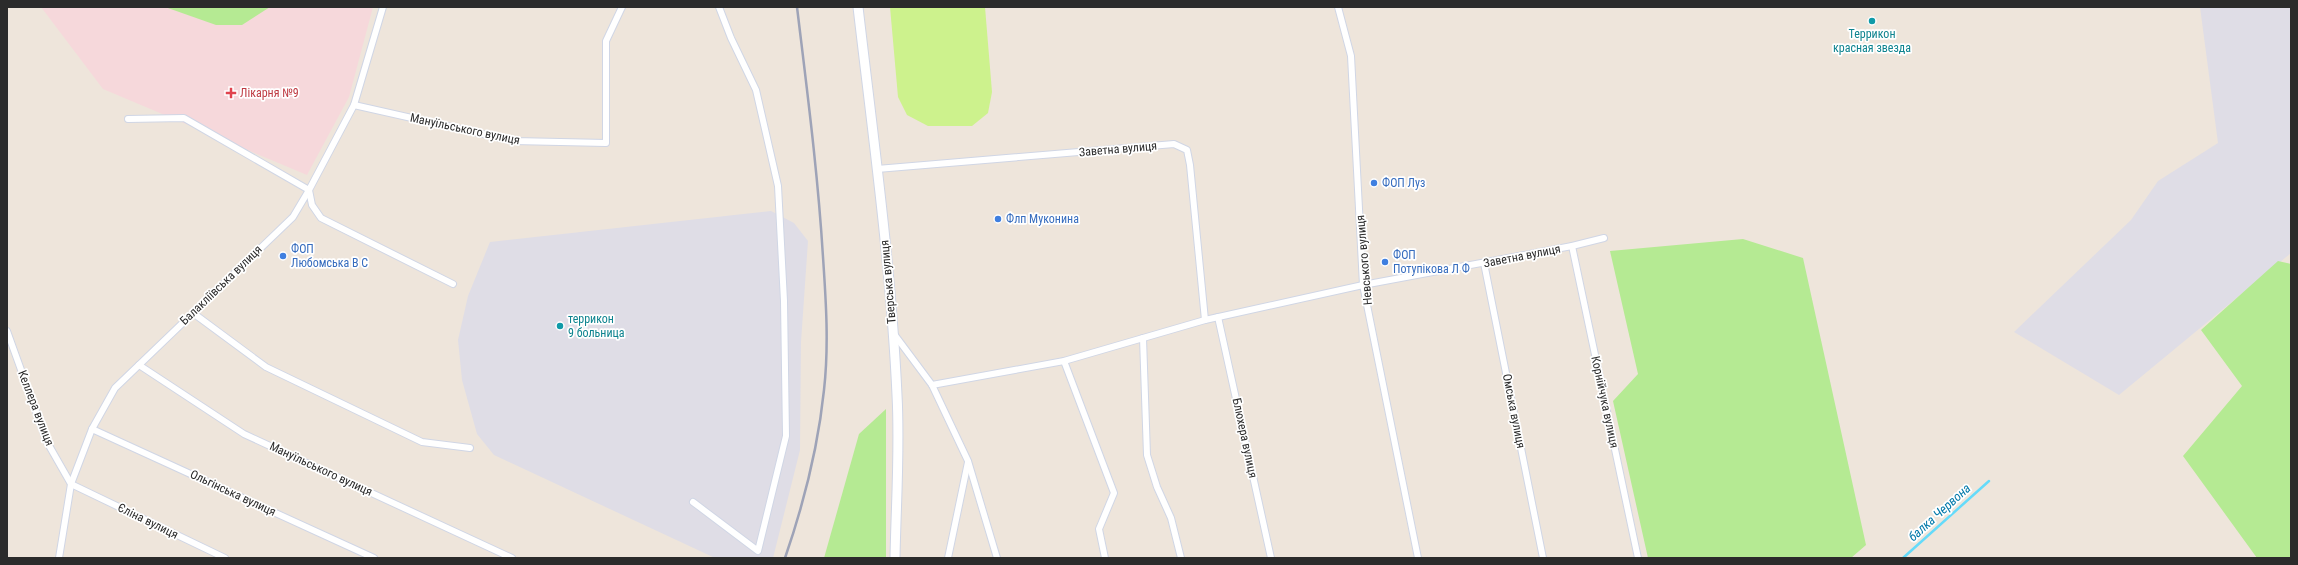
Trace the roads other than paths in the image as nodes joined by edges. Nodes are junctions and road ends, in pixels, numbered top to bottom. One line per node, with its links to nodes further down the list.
1 (382, 7): 6 (street, Балакліївська вулиця)
2 (622, 7): 6 (street, Мануїльського вулиця)
3 (719, 7): 28 (street)
4 (858, 7): 8 (main road, Тверська вулиця)
5 (1338, 7): 14 (street, Невського вулиця)
6 (354, 105): 9 (street, Балакліївська вулиця)
7 (128, 119): 9 (street)
8 (877, 168): 17 (street, Заветна вулиця); 19 (main road, Тверська вулиця)
9 (309, 190): 13 (street); 15 (street, Балакліївська вулиця)
10 (1604, 238): 11 (street, Заветна вулиця)
11 (1572, 246): 12 (street, Заветна вулиця); 41 (street, Корнійчука вулиця)
12 (1484, 263): 14 (street, Заветна вулиця); 40 (street, Омська вулиця)
13 (453, 284)
14 (1363, 285): 16 (street, Заветна вулиця); 39 (street, Невського вулиця)
15 (193, 313): 22 (street, Балакліївська вулиця); 25 (street)
16 (1218, 317): 17 (street, Заветна вулиця); 38 (street, Блюхера вулиця)
17 (1205, 320): 20 (street, Заветна вулиця)
18 (7, 330): 27 (street, Келлера вулиця)
19 (893, 333): 23 (street); 33 (main road, Тверська вулиця)
20 (1143, 338): 21 (street, Заветна вулиця); 37 (street)
21 (1064, 361): 23 (street, Заветна вулиця); 36 (street)
22 (139, 364): 24 (street, Балакліївська вулиця); 32 (street, Мануїльського вулиця)
23 (932, 385): 26 (street)
24 (92, 429): 27 (street, Балакліївська вулиця); 31 (street, Ольгінська вулиця)
25 (470, 448)
26 (968, 461): 34 (street); 35 (street)
27 (71, 484): 29 (street, Балакліївська вулиця); 30 (street, Єліна вулиця)
28 (693, 502)
29 (59, 558)
30 (225, 558)
31 (374, 558)
32 (512, 558)
33 (895, 558)
34 (948, 558)
35 (997, 558)
36 (1105, 558)
37 (1181, 558)
38 (1271, 558)
39 (1418, 558)
40 (1543, 558)
41 (1638, 558)

